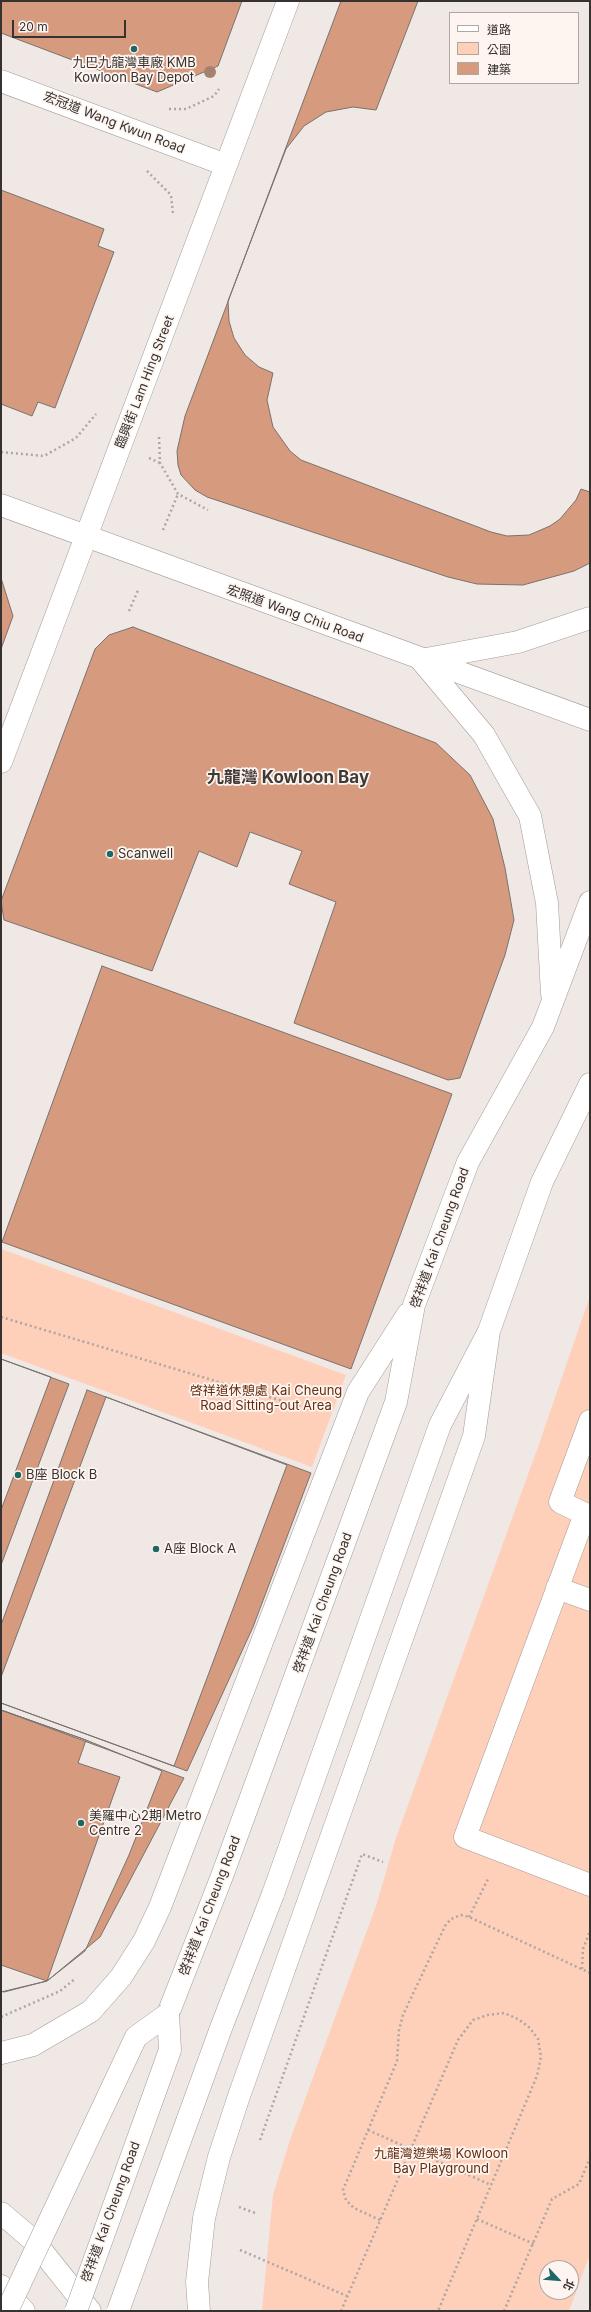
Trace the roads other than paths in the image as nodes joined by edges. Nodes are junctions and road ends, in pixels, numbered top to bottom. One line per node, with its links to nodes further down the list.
1 (288, 1): 3 (main road, 臨興街 Lam Hing Street)
2 (1, 80): 3 (main road, 宏冠道 Wang Kwun Road)
3 (226, 166): 5 (main road, 臨興街 Lam Hing Street)
4 (1, 505): 5 (main road, 宏照道 Wang Chiu Road)
5 (86, 537): 7 (main road, 宏照道 Wang Chiu Road); 9 (main road, 臨興街 Lam Hing Street)
6 (590, 618): 7 (main road)
7 (421, 660): 8 (main road, 宏照道 Wang Chiu Road); 11 (main road)
8 (590, 720)
9 (1, 762)
10 (590, 902): 11 (main road, 啓祥道 Kai Cheung Road)
11 (552, 1003): 13 (main road, 啓祥道 Kai Cheung Road)
12 (590, 1084): 14 (main road)
13 (414, 1305): 19 (main road, 啓祥道 Kai Cheung Road); 20 (main road)
14 (489, 1331): 27 (main road, bridge); 28 (main road)
15 (590, 1421): 16 (main road)
16 (557, 1588): 17 (main road); 18 (main road)
17 (590, 1600)
18 (590, 1885)
19 (168, 2014): 23 (main road, bridge); 25 (main road, 啓祥道 Kai Cheung Road, bridge)
20 (1, 2053)
21 (1, 2213): 26 (main road)
22 (1, 2286): 24 (main road)
23 (7, 2311)
24 (24, 2311)
25 (76, 2311)
26 (90, 2311)
27 (118, 2311)
28 (199, 2311)

